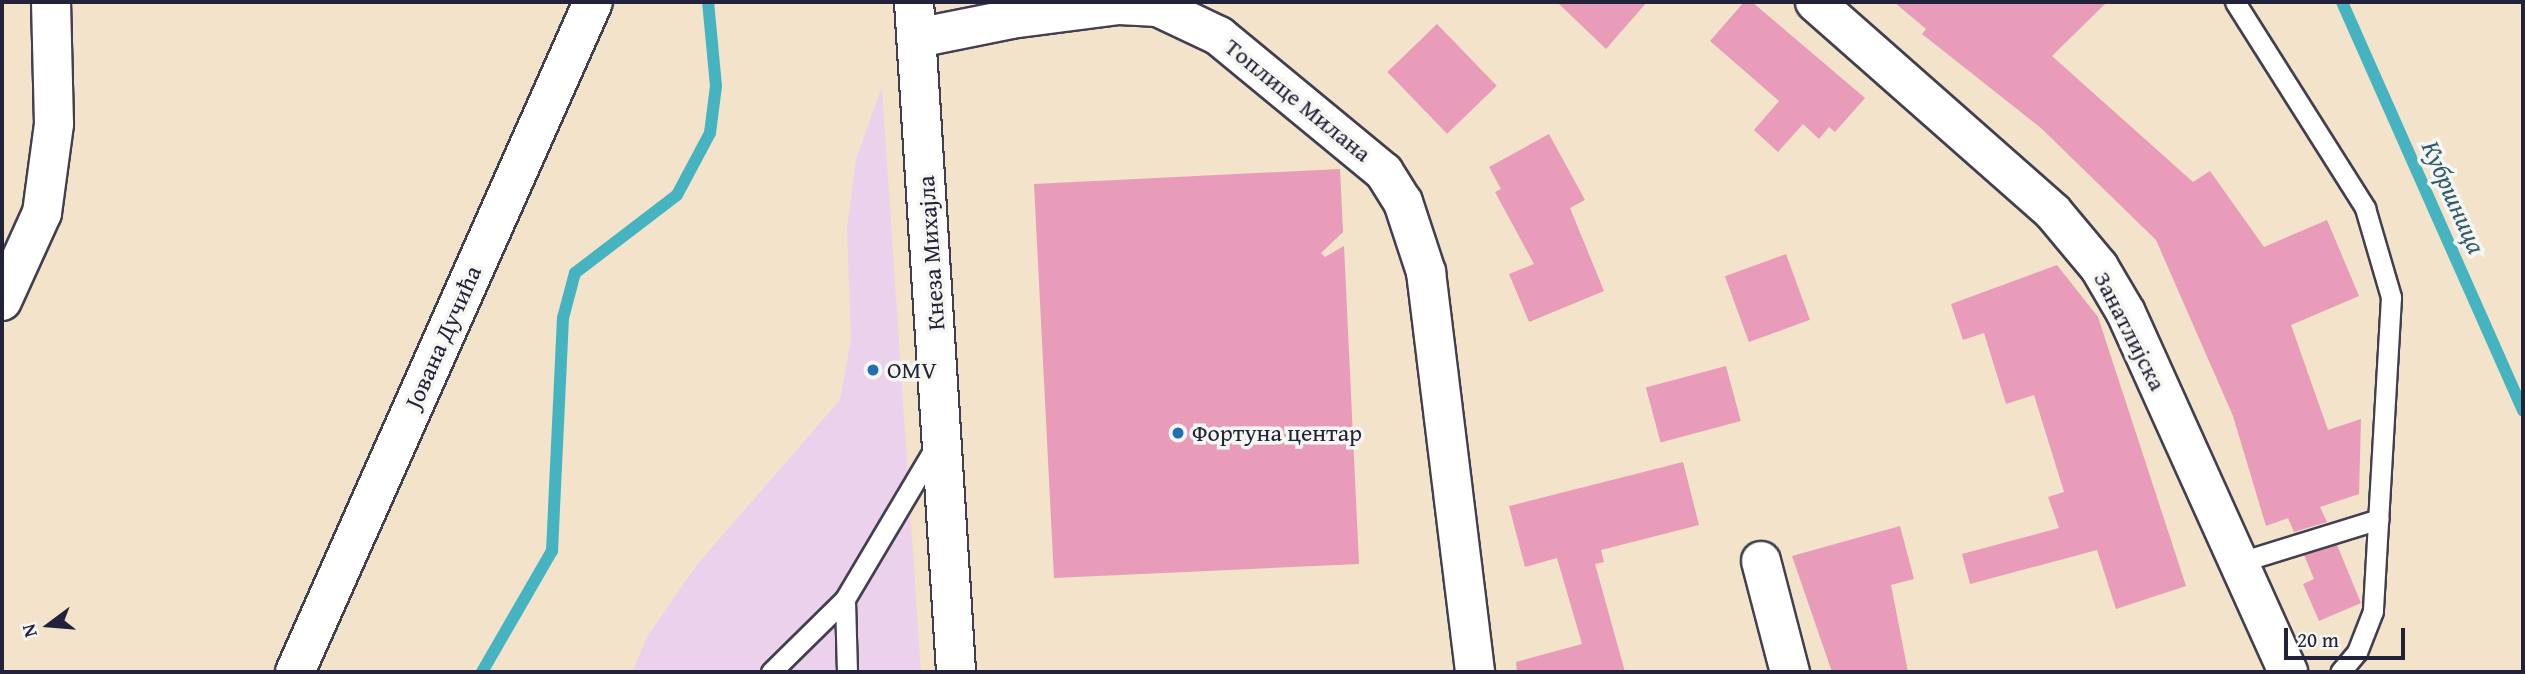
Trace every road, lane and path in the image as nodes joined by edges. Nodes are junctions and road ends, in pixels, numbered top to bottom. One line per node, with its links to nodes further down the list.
1 (51, 2): 6 (street)
2 (593, 2): 12 (street, Јована Дучића)
3 (1815, 2): 10 (street, Занатлијска)
4 (2235, 2): 8 (lane)
5 (915, 20): 7 (street, Кнеза Михајла); 16 (street, Топлице Милана)
6 (2, 301)
7 (942, 436): 11 (lane); 15 (street, Кнеза Михајла)
8 (2379, 519): 10 (lane); 19 (lane)
9 (1761, 561): 17 (street)
10 (2240, 562): 18 (street, Занатлијска)
11 (845, 599): 13 (lane); 14 (lane)
12 (295, 672)
13 (771, 672)
14 (847, 672)
15 (956, 672)
16 (1475, 672)
17 (1790, 672)
18 (2288, 672)
19 (2340, 672)

